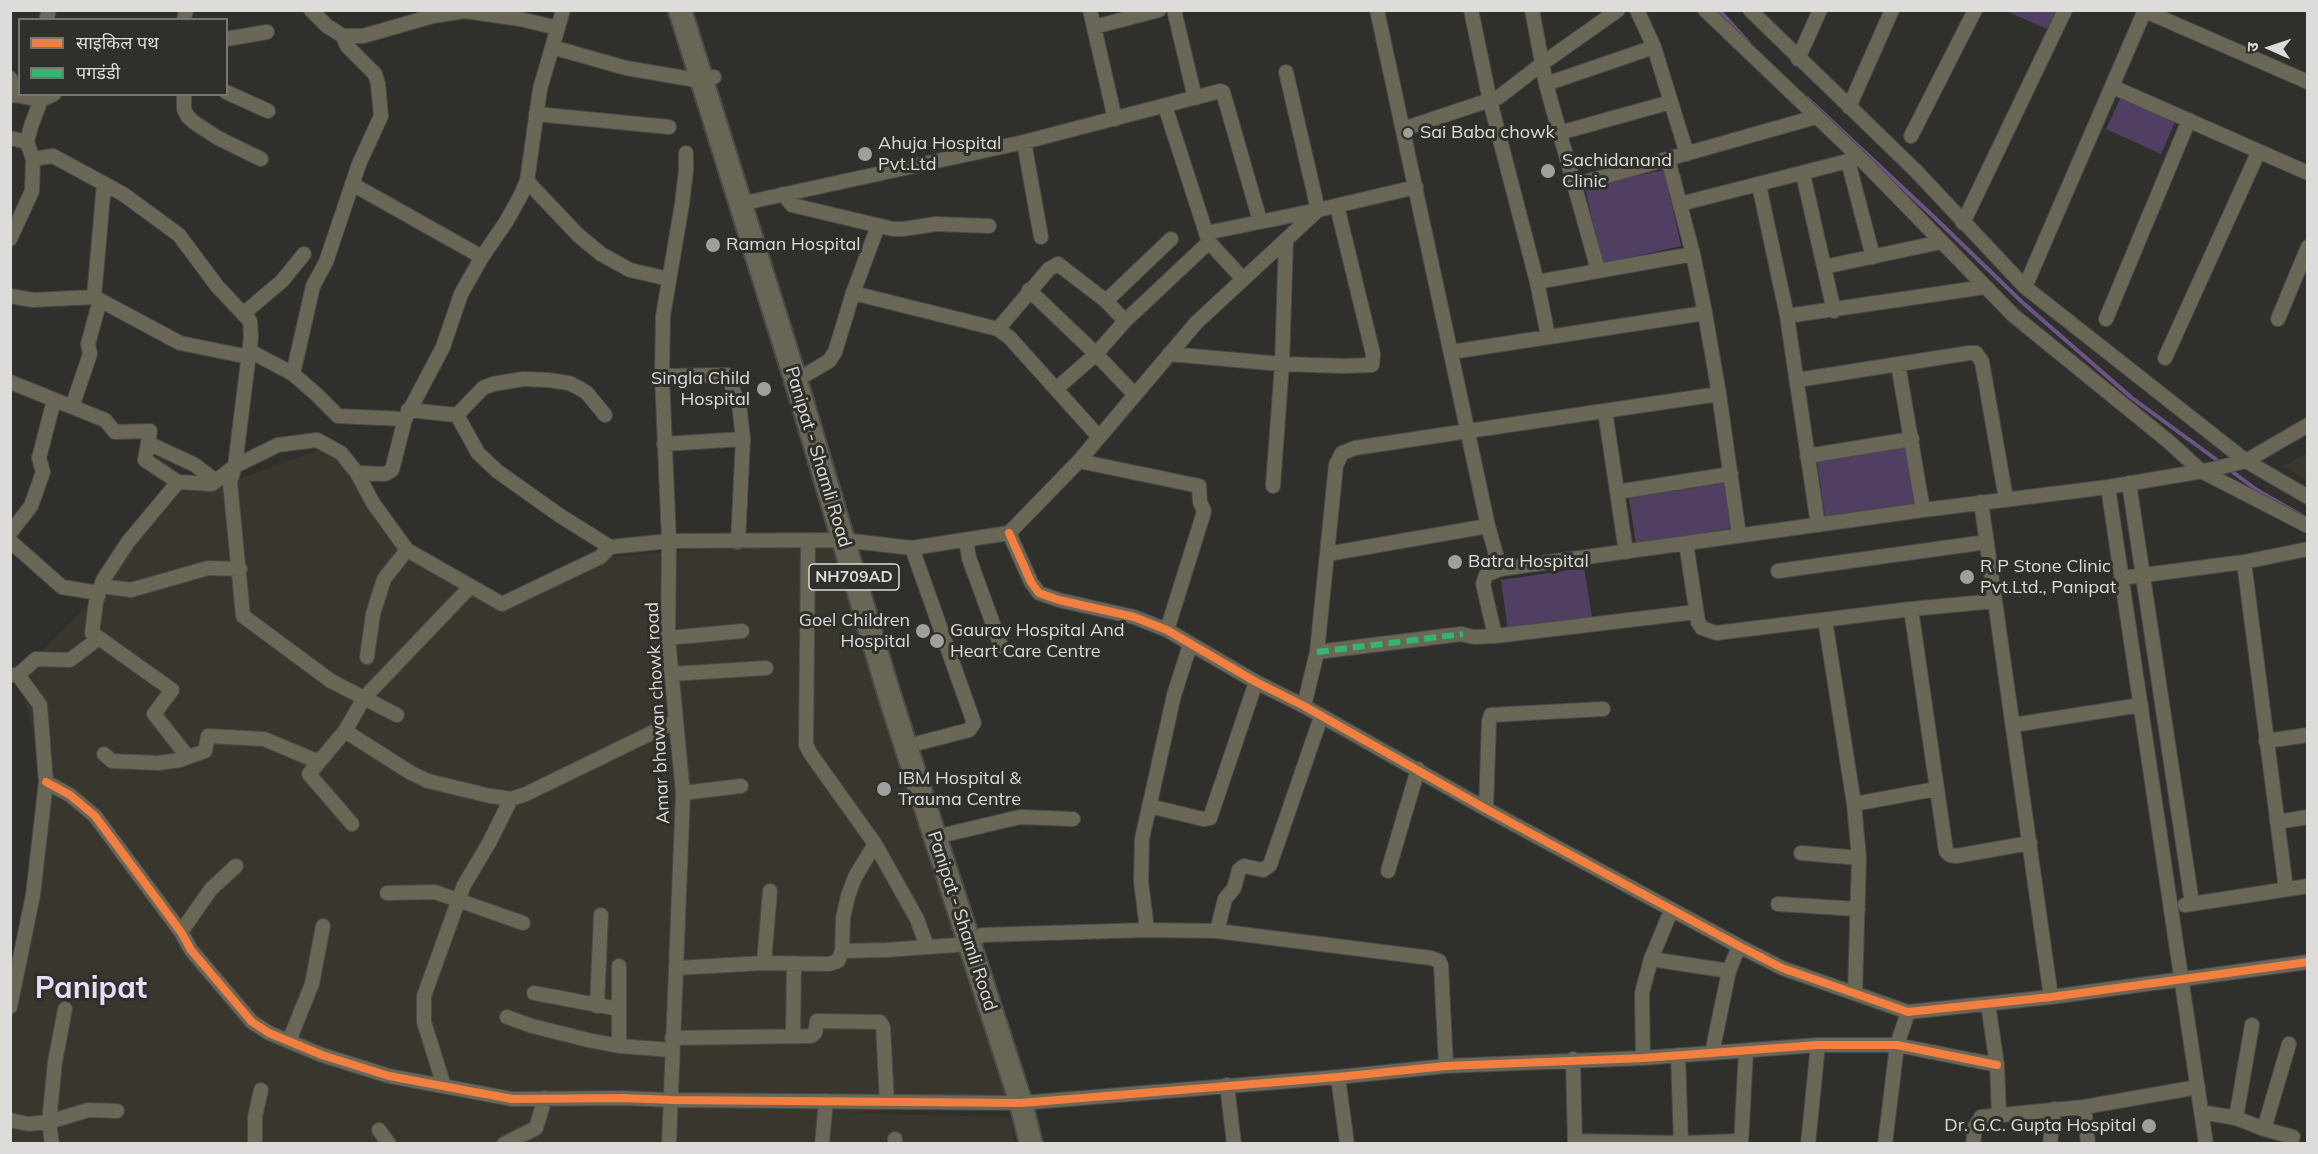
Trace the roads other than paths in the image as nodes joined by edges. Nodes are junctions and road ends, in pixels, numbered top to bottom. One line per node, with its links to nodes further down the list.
1 (311, 10): 24 (street)
2 (563, 10): 22 (street)
3 (680, 10): 31 (highway, Panipat - Shamli Road / NH709AD)
4 (694, 10): 31 (highway, Panipat - Shamli Road / NH709AD)
5 (1090, 10): 21 (street)
6 (1159, 10): 21 (street)
7 (1174, 10): 38 (street)
8 (1377, 10): 49 (street)
9 (1471, 10): 39 (street)
10 (1532, 10): 29 (street)
11 (1618, 10): 29 (street)
12 (1637, 10): 27 (street)
13 (1705, 10): 45 (street)
14 (1750, 10): 28 (street)
15 (1820, 10): 28 (street)
16 (1892, 10): 42 (street)
17 (1975, 10): 51 (street)
18 (2065, 10): 76 (street)
19 (465, 11): 22 (street); 24 (street)
20 (2145, 11): 32 (street); 34 (street)
21 (1094, 27): 46 (street)
22 (558, 28): 26 (street)
23 (267, 32): 25 (street)
24 (343, 36): 66 (street)
25 (228, 39)
26 (552, 47): 31 (street); 44 (street)
27 (1654, 47): 33 (street); 40 (street)
28 (1798, 58): 42 (street)
29 (1543, 63): 33 (street); 39 (street)
30 (1286, 72): 74 (street)
31 (708, 79): 71 (highway, Panipat - Shamli Road / NH709AD)
32 (2307, 82)
33 (1546, 84): 50 (street)
34 (2113, 87): 47 (street); 96 (street)
35 (228, 93): 43 (street)
36 (184, 96): 59 (street)
37 (48, 97): 53 (street)
38 (1195, 98): 41 (street); 75 (street)
39 (1490, 101): 49 (street); 94 (street)
40 (1671, 102): 50 (street); 57 (street)
41 (1165, 106): 46 (street); 81 (street)
42 (1849, 107): 76 (street)
43 (268, 111)
44 (536, 114): 48 (street); 64 (street)
45 (1815, 117): 57 (street); 61 (street)
46 (1115, 118): 54 (street)
47 (2189, 120): 56 (street); 106 (street)
48 (669, 128)
49 (1403, 129): 69 (street)
50 (1559, 132): 68 (street)
51 (1911, 136)
52 (10, 138): 53 (street)
53 (27, 142): 58 (street)
54 (1024, 142): 70 (street); 80 (street)
55 (686, 153): 92 (street, Amar bhawan chowk road)
56 (2258, 153): 62 (street); 115 (street)
57 (1687, 154): 60 (street)
58 (33, 159): 65 (street); 79 (street)
59 (261, 159)
60 (1668, 159): 68 (street); 72 (street)
61 (1854, 159): 63 (street); 84 (street); 89 (street)
62 (2307, 173)
63 (1803, 174): 67 (street); 90 (street)
64 (527, 181): 88 (street); 92 (street)
65 (104, 184): 100 (street); 104 (street)
66 (352, 184): 88 (street); 118 (street)
67 (1759, 184): 72 (street); 105 (street)
68 (1575, 185): 91 (street)
69 (1416, 187): 73 (street); 111 (street)
70 (783, 194): 71 (street); 77 (street)
71 (747, 202): 119 (highway, Panipat - Shamli Road / NH709AD); 166 (highway, Panipat - Shamli Road / NH709AD)
72 (1680, 204): 87 (street)
73 (1337, 206): 74 (street); 116 (street)
74 (1317, 210): 75 (street); 83 (street)
75 (1260, 221): 81 (street)
76 (1963, 223): 96 (street)
77 (878, 226): 78 (street); 98 (street)
78 (990, 226)
79 (12, 232)
80 (1041, 237)
81 (1208, 237): 93 (street); 108 (street)
82 (1171, 239): 101 (street)
83 (1286, 240): 93 (street); 116 (street)
84 (1941, 242): 89 (street); 95 (street)
85 (2307, 247): 107 (street)
86 (304, 254): 104 (street)
87 (1693, 254): 91 (street); 103 (street)
88 (482, 256): 129 (street)
89 (1873, 257): 90 (street)
90 (1824, 267): 102 (street)
91 (1598, 270): 94 (street)
92 (669, 279): 120 (street, Amar bhawan chowk road)
93 (1243, 279): 114 (street)
94 (1537, 282): 110 (street)
95 (1985, 287): 102 (street); 143 (street)
96 (2025, 287): 141 (street)
97 (1029, 290): 101 (street); 109 (street); 113 (street)
98 (853, 293): 109 (street); 119 (street)
99 (10, 296): 100 (street)
100 (97, 298): 112 (street); 127 (street)
101 (1106, 301): 108 (street)
102 (1834, 311): 105 (street)
103 (1705, 313): 110 (street); 124 (street)
104 (243, 314): 112 (street)
105 (1787, 316): 121 (street)
106 (2106, 319)
107 (2278, 319)
108 (1125, 321): 113 (street)
109 (998, 329): 123 (street)
110 (1548, 336): 111 (street)
111 (1451, 352): 133 (street)
112 (249, 354): 118 (street); 142 (street)
113 (1096, 354): 123 (street); 125 (street)
114 (1169, 354): 116 (street); 125 (street)
115 (2165, 358)
116 (1282, 364): 149 (street)
117 (1898, 364): 121 (street); 136 (street); 153 (street)
118 (293, 374): 129 (street)
119 (807, 374): 166 (highway, Panipat - Shamli Road / NH709AD)
120 (662, 376): 135 (street); 138 (street, Amar bhawan chowk road)
121 (1797, 380): 139 (street)
122 (10, 382): 126 (street)
123 (1056, 388): 134 (street)
124 (1719, 394): 128 (street); 145 (street)
125 (1135, 395): 134 (street)
126 (54, 400): 127 (street); 159 (street)
127 (72, 407): 137 (street)
128 (1605, 411): 133 (street); 151 (street)
129 (406, 414): 130 (street); 144 (street)
130 (457, 415): 131 (street); 170 (street)
131 (604, 415)
132 (2307, 425): 141 (street)
133 (1468, 431): 157 (street); 175 (street)
134 (1099, 437): 140 (street)
135 (743, 439): 138 (street); 167 (street)
136 (1912, 439): 139 (street); 155 (street)
137 (148, 443): 146 (street); 147 (street)
138 (664, 444): 164 (street, Amar bhawan chowk road)
139 (1807, 456): 156 (street)
140 (1078, 461): 160 (street); 188 (street)
141 (2240, 463): 143 (street); 152 (street)
142 (235, 466): 144 (street); 146 (street); 177 (street)
143 (2205, 470): 148 (street); 158 (street)
144 (357, 473): 173 (street)
145 (1731, 474): 151 (street); 161 (street)
146 (216, 481): 147 (street)
147 (178, 482): 183 (street)
148 (2129, 483): 150 (street); 180 (street)
149 (1273, 486)
150 (2108, 487): 153 (street); 181 (street)
151 (1617, 492): 174 (street)
152 (2307, 497)
153 (2006, 499): 154 (street)
154 (1981, 502): 155 (street); 168 (street)
155 (1923, 510): 156 (street)
156 (1818, 525): 161 (street)
157 (1488, 526): 175 (street); 178 (street)
158 (2307, 526)
159 (10, 533)
160 (1008, 533): 162 (street); 188 (street)
161 (1739, 536): 169 (street)
162 (966, 540): 171 (street); 194 (street)
163 (10, 541): 183 (street)
164 (669, 541): 167 (street); 170 (street); 192 (street, Amar bhawan chowk road)
165 (808, 541): 166 (street); 167 (street); 231 (street)
166 (850, 541): 171 (street); 212 (highway, Panipat - Shamli Road / NH709AD); 252 (highway, Panipat - Shamli Road / NH709AD)
167 (738, 542)
168 (1987, 542): 179 (street); 184 (street)
169 (1686, 543): 174 (street); 186 (street)
170 (610, 547): 182 (street)
171 (912, 548): 212 (street)
172 (2307, 549): 176 (street)
173 (407, 550): 182 (street); 196 (street)
174 (1626, 552): 178 (street)
175 (1327, 554): 195 (street)
176 (2244, 562): 180 (street); 211 (street)
177 (240, 569): 183 (street); 201 (street)
178 (1500, 569): 190 (street)
179 (1778, 571)
180 (2142, 574): 181 (street); 241 (street)
181 (2121, 578): 202 (street)
182 (471, 586): 201 (street)
183 (100, 589): 191 (street)
184 (1995, 601): 185 (street); 208 (street)
185 (1911, 609): 187 (street); 219 (street)
186 (1696, 612): 187 (street); 190 (street)
187 (1825, 620): 222 (street)
188 (1167, 630): 193 (street)
189 (742, 632): 192 (street)
190 (1495, 636): 195 (street)
191 (99, 638): 199 (street); 214 (street)
192 (668, 638): 198 (street, Amar bhawan chowk road)
193 (1190, 645): 200 (street); 223 (street)
194 (1001, 646)
195 (1317, 652): 203 (street)
196 (367, 657)
197 (766, 668): 198 (street)
198 (671, 674): 207 (street, Amar bhawan chowk road)
199 (14, 675): 217 (street)
200 (1257, 682): 203 (street); 223 (street)
201 (364, 698): 205 (street); 209 (street)
202 (2141, 705): 208 (street); 243 (street)
203 (1304, 706): 206 (street)
204 (1603, 708): 224 (street)
205 (397, 715)
206 (1321, 717): 216 (street); 250 (street)
207 (676, 721): 220 (street, Amar bhawan chowk road); 221 (street)
208 (2013, 725): 230 (street)
209 (345, 731): 215 (street); 221 (street)
210 (2307, 735): 211 (street)
211 (2266, 741): 227 (street)
212 (919, 743): 229 (highway, Panipat - Shamli Road / NH709AD)
213 (104, 754): 214 (street)
214 (188, 757): 215 (street)
215 (319, 762): 228 (street)
216 (1418, 769): 224 (street); 235 (street)
217 (46, 782): 251 (street); 269 (street)
218 (741, 786): 220 (street)
219 (1936, 789): 222 (street); 230 (street)
220 (683, 793): 261 (street, Amar bhawan chowk road)
221 (511, 799): 240 (street)
222 (1854, 804): 233 (street)
223 (1149, 806): 249 (street)
224 (1486, 809): 245 (street)
225 (2307, 817): 227 (street)
226 (1073, 819): 229 (street)
227 (2277, 822): 237 (street)
228 (352, 824)
229 (948, 834): 252 (highway, Panipat - Shamli Road / NH709AD)
230 (2030, 843): 266 (street)
231 (875, 844): 254 (street); 255 (street)
232 (1801, 853): 233 (street)
233 (1859, 858): 244 (street)
234 (236, 867): 251 (street)
235 (1388, 871)
236 (2307, 886): 237 (street)
237 (2286, 889): 241 (street)
238 (770, 891): 258 (street)
239 (387, 893): 240 (street)
240 (458, 901): 247 (street); 291 (street)
241 (2192, 903): 243 (street)
242 (1778, 904): 244 (street)
243 (2171, 907): 263 (street)
244 (1858, 909): 264 (street)
245 (1671, 911): 253 (street); 256 (street)
246 (601, 915): 268 (street)
247 (523, 923)
248 (323, 926): 276 (street)
249 (1147, 930): 250 (street); 252 (street)
250 (1217, 931): 288 (street)
251 (181, 932): 276 (street)
252 (975, 940): 254 (street); 298 (highway, Panipat - Shamli Road / NH709AD)
253 (1739, 946): 262 (street); 264 (street)
254 (927, 947): 255 (street)
255 (842, 951): 259 (street)
256 (1651, 959): 262 (street); 285 (street)
257 (2307, 962): 263 (street)
258 (764, 963): 259 (street); 261 (street)
259 (794, 963): 275 (street)
260 (619, 966): 271 (street)
261 (677, 968): 277 (street, Amar bhawan chowk road)
262 (1729, 971): 283 (street)
263 (2182, 980): 266 (street); 292 (street)
264 (1855, 992): 272 (street)
265 (534, 993): 268 (street)
266 (2051, 997): 267 (street)
267 (1988, 1004): 272 (street); 287 (street)
268 (597, 1006): 271 (street)
269 (10, 1007)
270 (64, 1009): 306 (street)
271 (619, 1009): 281 (street)
272 (1908, 1012): 280 (street)
273 (507, 1017): 281 (street)
274 (2252, 1025): 304 (street)
275 (793, 1036): 277 (street); 297 (street)
276 (289, 1041): 291 (street)
277 (672, 1044): 281 (street); 295 (street, Amar bhawan chowk road)
278 (2289, 1044): 307 (street)
279 (1818, 1045): 280 (street); 282 (street); 323 (street)
280 (1897, 1045): 287 (street); 324 (street)
281 (619, 1046)
282 (1746, 1052): 283 (street); 311 (street)
283 (1712, 1053): 284 (street)
284 (1678, 1055): 285 (street); 322 (street)
285 (1643, 1058): 286 (street)
286 (1573, 1059): 288 (street); 310 (street)
287 (1997, 1065): 303 (street)
288 (1446, 1066): 289 (street)
289 (1338, 1077): 290 (street); 321 (street)
290 (1227, 1085): 298 (street); 320 (street)
291 (444, 1086): 294 (street)
292 (2198, 1087): 299 (street); 302 (street)
293 (261, 1090): 313 (street)
294 (546, 1098): 295 (street); 315 (street)
295 (672, 1100): 296 (street); 316 (street, Amar bhawan chowk road)
296 (826, 1101): 297 (street); 317 (street)
297 (887, 1102): 298 (street)
298 (1028, 1102): 318 (highway, Panipat - Shamli Road / NH709AD); 319 (highway, Panipat - Shamli Road / NH709AD)
299 (2084, 1107): 300 (street); 327 (street)
300 (2054, 1110): 303 (street); 326 (street)
301 (117, 1111): 306 (street)
302 (2201, 1112): 304 (street); 328 (street)
303 (1999, 1114): 325 (street)
304 (2236, 1118): 307 (street)
305 (10, 1120): 306 (street)
306 (49, 1122): 312 (street)
307 (2264, 1129): 309 (street)
308 (379, 1131): 314 (street)
309 (2293, 1137)
310 (1575, 1142): 322 (street)
311 (1741, 1142): 322 (street)
312 (52, 1143)
313 (255, 1143)
314 (389, 1143)
315 (504, 1143)
316 (669, 1143)
317 (822, 1143)
318 (1031, 1143)
319 (1045, 1143)
320 (1234, 1143)
321 (1347, 1143)
322 (1681, 1143)
323 (1808, 1143)
324 (1885, 1143)
325 (1973, 1143)
326 (2050, 1143)
327 (2088, 1143)
328 (2206, 1143)

